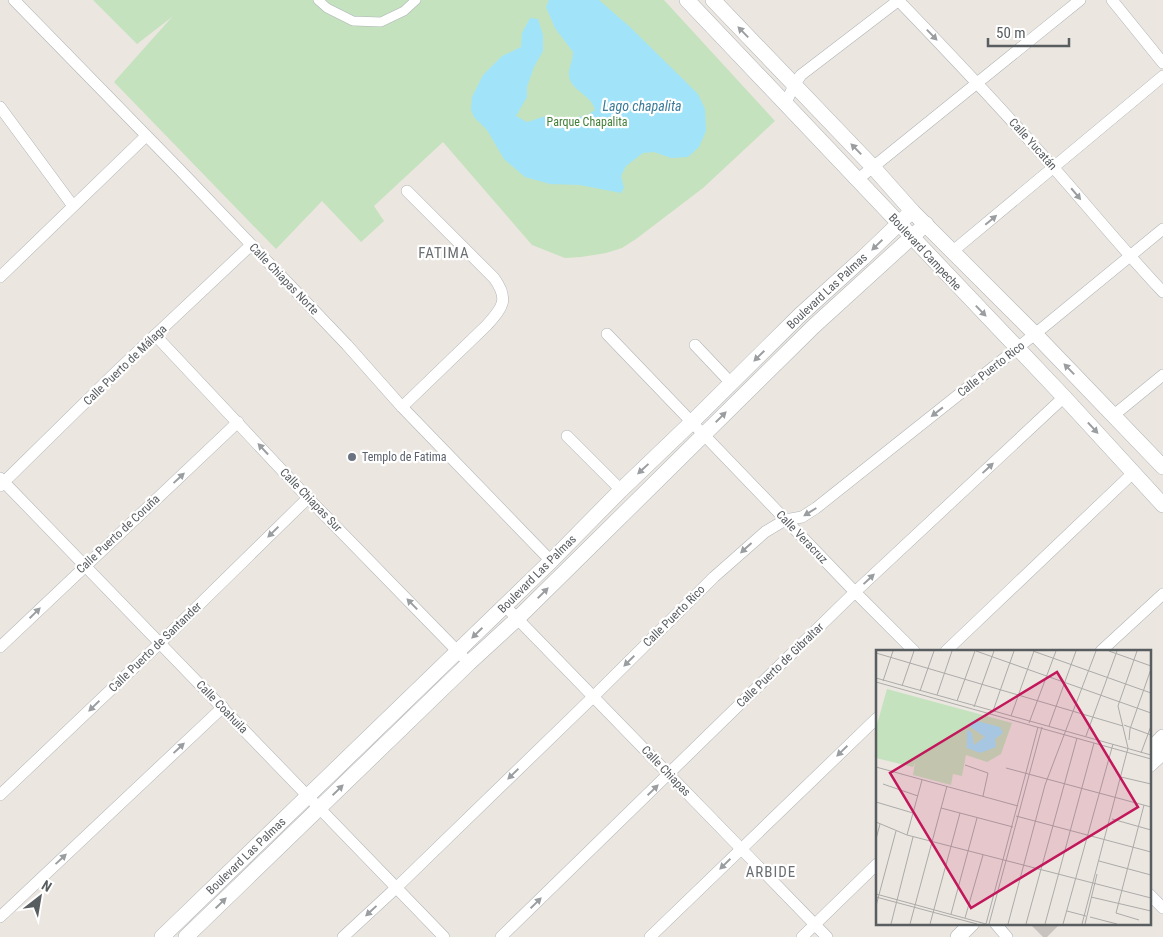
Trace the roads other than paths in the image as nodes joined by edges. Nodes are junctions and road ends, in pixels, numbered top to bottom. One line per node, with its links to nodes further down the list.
1 (14, 0): 16 (street, Calle Chiapas Norte)
2 (318, 0): 3 (street)
3 (416, 0)
4 (687, 0): 9 (street, Boulevard Campeche)
5 (899, 0): 12 (street, Calle Yucatán, one-way to 12); 13 (street)
6 (1080, 0): 12 (street)
7 (1112, 0): 10 (street)
8 (715, 1): 9 (street); 13 (street, Boulevard Campeche, one-way to 8)
9 (701, 15): 14 (street, Boulevard Campeche)
10 (1163, 63)
11 (1163, 76): 18 (street)
12 (978, 83): 17 (street); 18 (street, Calle Yucatán)
13 (794, 85): 14 (street); 17 (street, Boulevard Campeche, one-way to 13)
14 (785, 105): 19 (street, Boulevard Campeche)
15 (0, 107): 21 (street)
16 (146, 136): 21 (street); 27 (street, Calle Chiapas Norte)
17 (873, 167): 19 (street); 22 (street, Boulevard Campeche)
18 (1054, 168): 28 (street, one-way to 18); 29 (street, Calle Yucatán, one-way to 29)
19 (857, 180): 23 (street, Boulevard Campeche)
20 (407, 191): 40 (street)
21 (74, 206): 30 (street)
22 (912, 211): 23 (street, Boulevard Las Palmas); 24 (street, Boulevard Campeche)
23 (898, 224): 26 (street, Boulevard Campeche); 38 (street, Boulevard Las Palmas, one-way to 38)
24 (926, 224): 26 (street, Boulevard Las Palmas); 28 (street, Boulevard Campeche)
25 (1163, 229): 29 (street, Calle Puerto Rico)
26 (911, 238): 36 (street, Boulevard Campeche, one-way to 36); 44 (street, Boulevard Las Palmas, one-way to 26)
27 (251, 244): 34 (street, Calle Puerto de Málaga); 40 (street, Calle Chiapas Norte)
28 (953, 251): 33 (street, Boulevard Campeche)
29 (1129, 257): 31 (street, Calle Yucatán); 33 (street, Calle Puerto Rico)
30 (0, 277)
31 (1163, 292)
32 (607, 334): 43 (street, Calle Veracruz)
33 (1035, 334): 36 (street, Calle Puerto Rico); 41 (street, Boulevard Campeche, one-way to 33)
34 (155, 335): 42 (street, Calle Chiapas Sur); 48 (street, Calle Puerto de Málaga)
35 (695, 345): 38 (street)
36 (1017, 349): 39 (street, Boulevard Campeche); 52 (street, Calle Puerto Rico, one-way to 52)
37 (1163, 376): 41 (street)
38 (731, 383): 43 (street, Boulevard Las Palmas)
39 (1064, 397): 47 (street, Boulevard Campeche, one-way to 47); 55 (street, Calle Puerto de Gibraltar, one-way to 39)
40 (402, 407): 53 (street, Calle Chiapas Norte)
41 (1114, 415): 46 (street, Boulevard Campeche)
42 (238, 422): 50 (street, Calle Chiapas Sur, one-way to 42); 54 (street, Calle Puerto de Coruña, one-way to 42)
43 (692, 422): 44 (street, Calle Veracruz); 49 (street, Boulevard Las Palmas, one-way to 49)
44 (703, 435): 52 (street, Calle Veracruz); 58 (street, Boulevard Las Palmas, one-way to 44)
45 (567, 436): 49 (street)
46 (1163, 467)
47 (1134, 472): 51 (street, Boulevard Campeche); 62 (street)
48 (2, 482): 54 (street, Calle Coahuila)
49 (621, 490): 53 (street, Boulevard Las Palmas)
50 (308, 498): 59 (street, Calle Puerto de Santander, one-way to 59); 64 (street, Calle Chiapas Sur, one-way to 50)
51 (1163, 505)
52 (785, 520): 55 (street, Calle Veracruz); 66 (street, Calle Puerto Rico, one-way to 66)
53 (551, 561): 57 (street, Boulevard Las Palmas)
54 (85, 565): 59 (street, Calle Coahuila); 60 (street, Calle Puerto de Coruña, one-way to 54)
55 (855, 592): 61 (street, Calle Veracruz); 73 (street, Calle Puerto de Gibraltar)
56 (1163, 594): 63 (street)
57 (506, 606): 58 (street, Calle Chiapas); 64 (street, Boulevard Las Palmas, one-way to 64)
58 (518, 618): 65 (street, Boulevard Las Palmas); 66 (street, Calle Chiapas)
59 (159, 644): 67 (street, Calle Coahuila); 74 (street, Calle Puerto de Santander, one-way to 74)
60 (0, 647)
61 (913, 650)
62 (947, 650)
63 (1102, 650)
64 (458, 651): 65 (street, Calle Chiapas Sur); 75 (street, Boulevard Las Palmas)
65 (469, 663): 76 (street, Boulevard Las Palmas, one-way to 65)
66 (594, 696): 73 (street, Calle Chiapas); 79 (street, Calle Puerto Rico, one-way to 79)
67 (222, 707): 75 (street, Calle Coahuila); 82 (street, one-way to 67)
68 (876, 719): 77 (street, one-way to 77)
69 (1163, 737): 70 (street)
70 (1150, 750)
71 (1163, 752): 72 (street)
72 (1150, 764)
73 (669, 774): 77 (street, Calle Chiapas); 91 (street, Calle Puerto de Gibraltar, one-way to 73)
74 (0, 794)
75 (308, 796): 76 (street, Calle Coahuila); 87 (street, Boulevard Las Palmas)
76 (319, 808): 79 (street, Calle Coahuila); 88 (street, Boulevard Las Palmas, one-way to 76)
77 (740, 849): 86 (street, Calle Chiapas); 92 (street, one-way to 92)
78 (876, 865): 86 (street)
79 (396, 888): 89 (street, Calle Puerto Rico, one-way to 89); 90 (street, Calle Coahuila)
80 (1150, 895): 81 (street)
81 (1163, 908)
82 (0, 917)
83 (971, 924): 95 (street)
84 (983, 924): 96 (street)
85 (996, 924): 97 (street)
86 (815, 925): 93 (street); 94 (street, Calle Chiapas)
87 (162, 937)
88 (186, 937)
89 (343, 937)
90 (444, 937)
91 (501, 937)
92 (650, 937)
93 (802, 937)
94 (826, 937)
95 (958, 937)
96 (971, 937)
97 (1007, 937)

